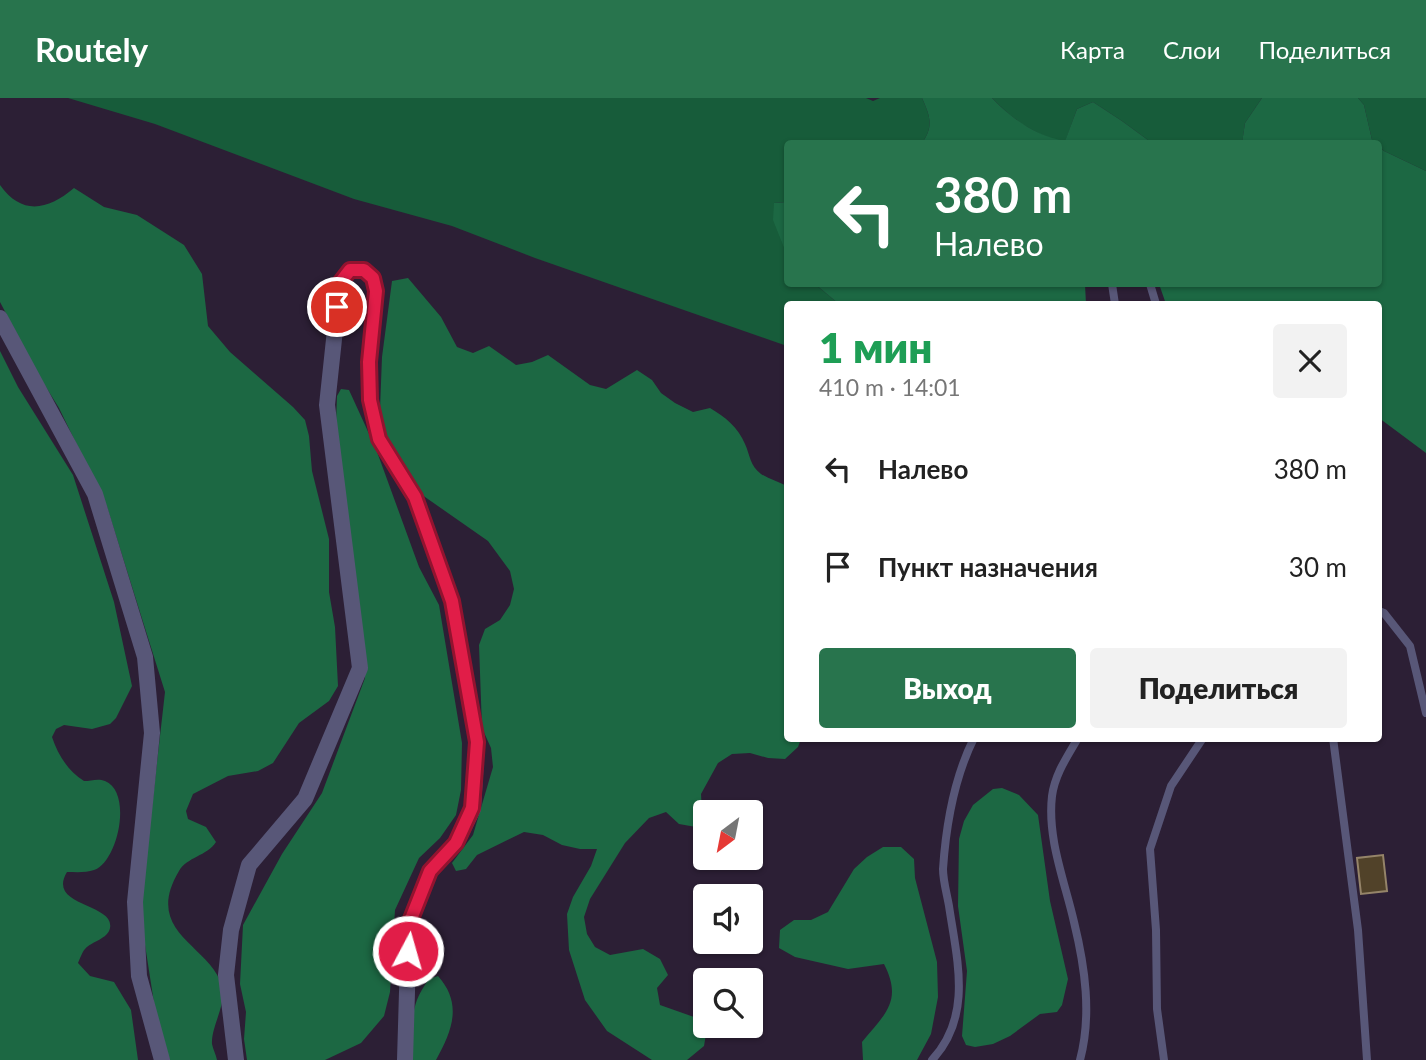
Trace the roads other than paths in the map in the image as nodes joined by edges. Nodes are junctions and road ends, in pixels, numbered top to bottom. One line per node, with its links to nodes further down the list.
1 (0, 318): 8 (street)
2 (1382, 612): 3 (lane)
3 (1426, 713)
4 (972, 742): 11 (lane)
5 (1076, 742): 12 (lane)
6 (1200, 742): 13 (lane)
7 (1334, 742): 14 (lane)
8 (162, 1060)
9 (236, 1060): 10 (street)
10 (405, 1060)
11 (932, 1060)
12 (1080, 1060)
13 (1164, 1060)
14 (1367, 1060)

